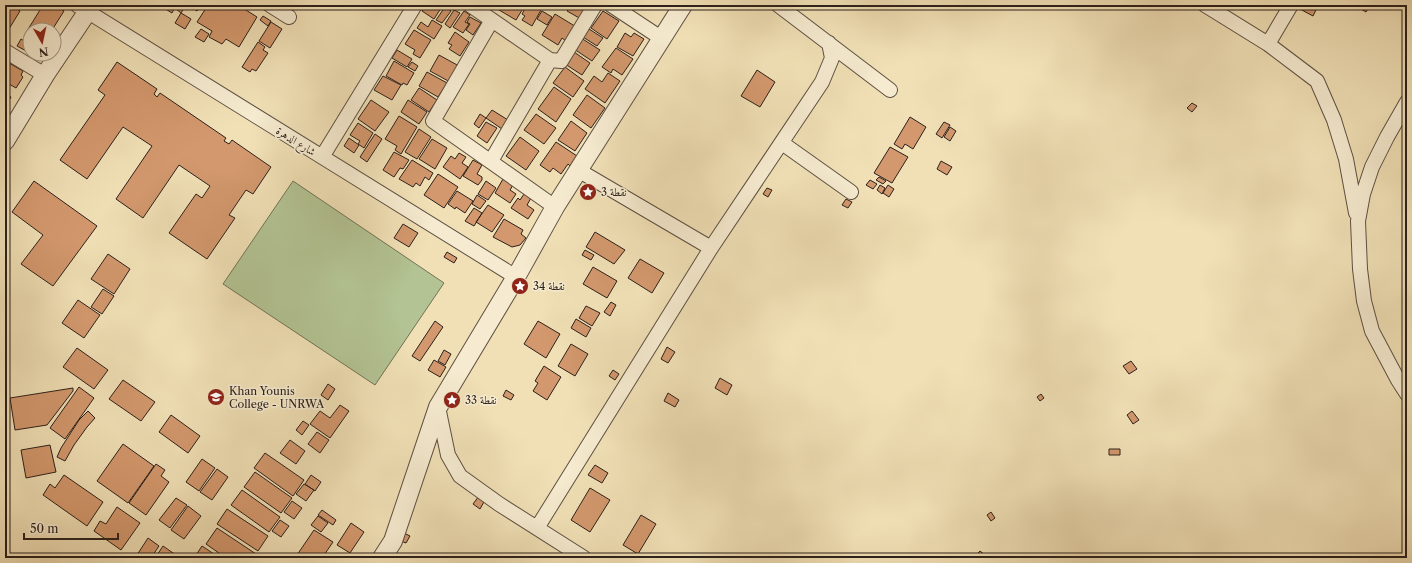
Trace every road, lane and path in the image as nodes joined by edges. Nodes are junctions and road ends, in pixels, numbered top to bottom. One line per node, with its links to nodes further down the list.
1 (270, 5): 11 (street)
2 (415, 5): 23 (street)
3 (470, 5): 12 (street)
4 (595, 5): 17 (street)
5 (611, 5): 13 (street)
6 (683, 5): 13 (street)
7 (778, 5): 14 (street)
8 (1205, 5): 15 (street)
9 (1291, 5): 15 (street)
10 (86, 7): 18 (street); 23 (street, شارع الدهرة)
11 (288, 17)
12 (492, 20): 17 (street); 24 (street)
13 (661, 38): 25 (street)
14 (829, 43): 19 (street); 22 (street)
15 (1268, 44): 28 (street)
16 (5, 51): 18 (street)
17 (550, 60): 24 (street)
18 (45, 76): 21 (street)
19 (890, 90)
20 (1407, 102): 28 (street)
21 (5, 141)
22 (782, 143): 26 (street); 29 (street)
23 (322, 157): 30 (street, شارع الدهرة)
24 (491, 161): 27 (street)
25 (578, 170): 27 (street); 29 (street)
26 (851, 192)
27 (555, 207): 30 (street)
28 (1358, 221): 31 (street)
29 (712, 248): 33 (street)
30 (516, 277): 32 (street)
31 (1407, 394)
32 (438, 407): 33 (street); 34 (street)
33 (537, 528): 35 (street)
34 (382, 558)
35 (584, 558)

